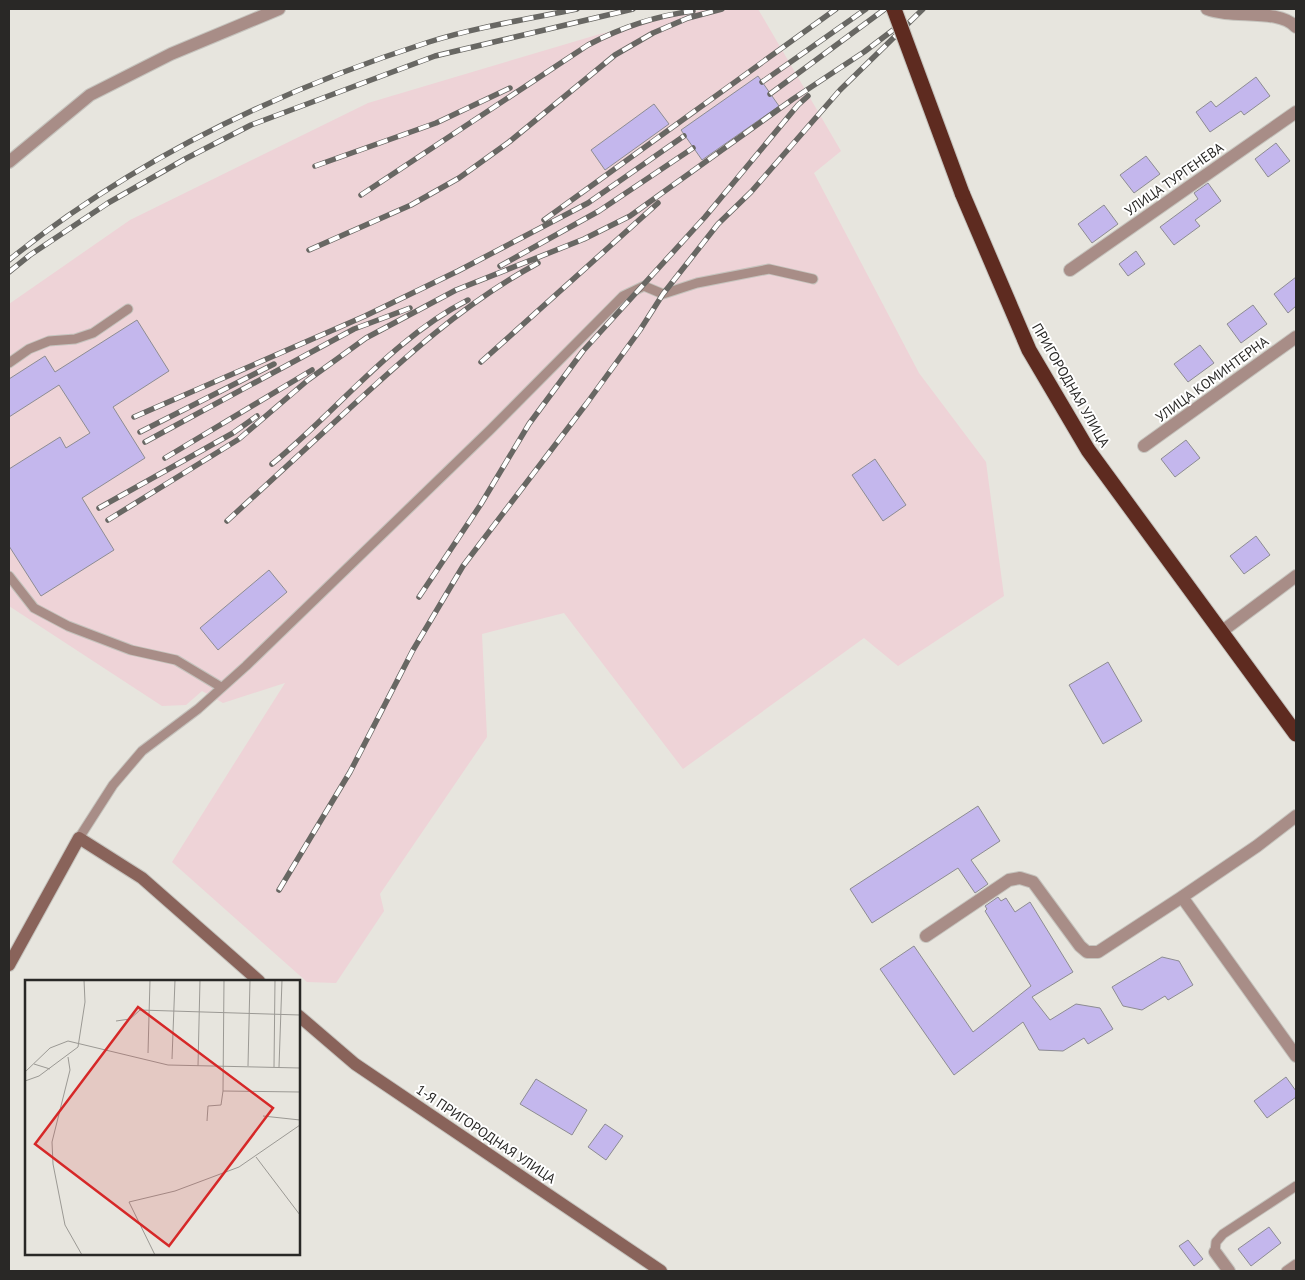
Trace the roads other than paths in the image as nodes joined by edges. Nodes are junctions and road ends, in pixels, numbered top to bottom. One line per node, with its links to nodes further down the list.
1 (279, 9): 6 (street)
2 (894, 9): 15 (highway, ПРИГОРОДНАЯ УЛИЦА, bridge)
3 (1207, 9): 4 (street)
4 (1296, 27)
5 (1296, 112): 7 (street, УЛИЦА ТУРГЕНЕВА)
6 (9, 162)
7 (1070, 270)
8 (813, 279): 16 (lane)
9 (128, 309): 11 (lane)
10 (1296, 337): 12 (street, УЛИЦА КОМИНТЕРНА)
11 (9, 363)
12 (1144, 446)
13 (9, 576): 16 (lane)
14 (1296, 576): 15 (street)
15 (1221, 632): 17 (highway, ПРИГОРОДНАЯ УЛИЦА)
16 (221, 687): 19 (lane)
17 (1296, 734)
18 (1296, 816): 20 (street)
19 (79, 838): 22 (street); 23 (street)
20 (1182, 898): 21 (street); 25 (street)
21 (926, 936)
22 (9, 965)
23 (258, 980)
24 (300, 1017): 29 (street, 1-Я ПРИГОРОДНАЯ УЛИЦА)
25 (1296, 1056)
26 (1296, 1186): 27 (lane)
27 (1215, 1252): 30 (street)
28 (1296, 1264): 31 (lane)
29 (661, 1271)
30 (1229, 1271)
31 (1286, 1271)

